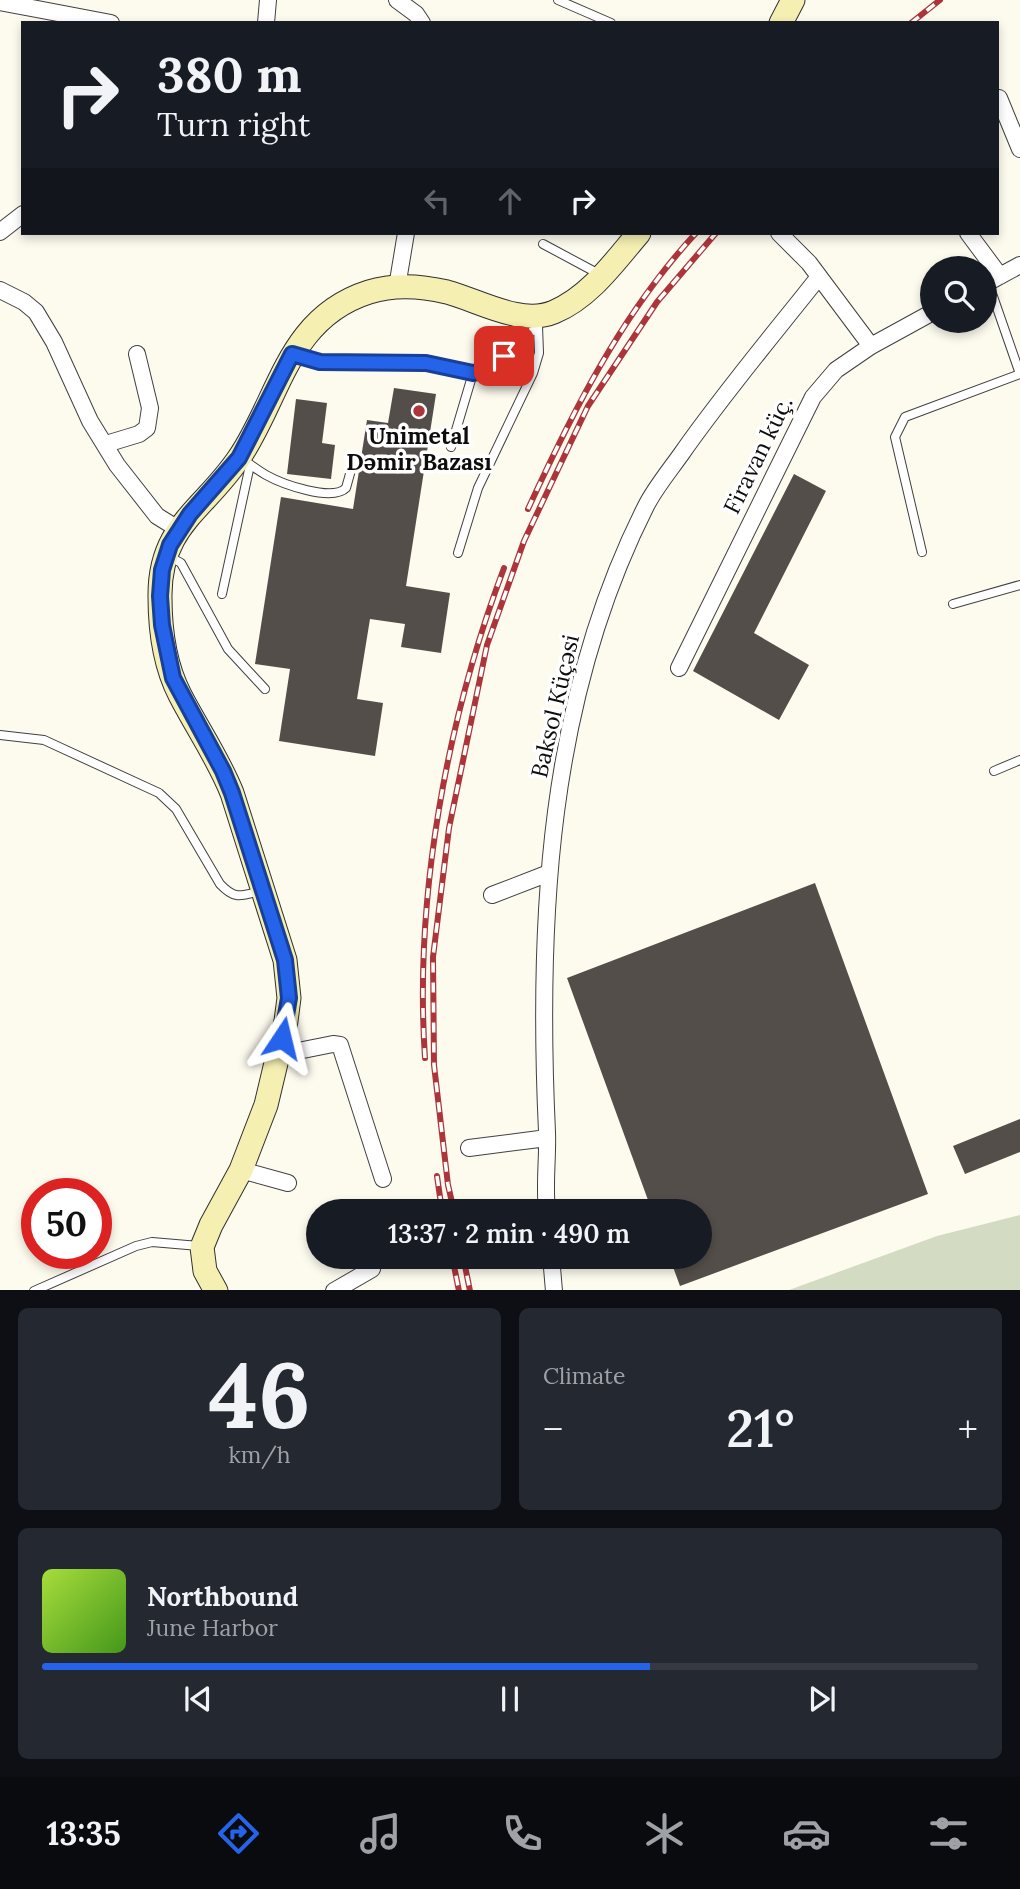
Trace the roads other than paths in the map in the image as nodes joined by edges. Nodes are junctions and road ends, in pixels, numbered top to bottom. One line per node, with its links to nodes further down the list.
1 (268, 0): 7 (street)
2 (397, 0): 8 (street)
3 (558, 0): 9 (lane)
4 (793, 0): 10 (main road)
5 (0, 2): 6 (street)
6 (100, 21)
7 (266, 21)
8 (420, 21)
9 (606, 21)
10 (782, 21)
11 (999, 98): 12 (street)
12 (1020, 149)
13 (21, 216): 14 (street)
14 (0, 232)
15 (406, 235): 25 (street)
16 (637, 235): 22 (main road)
17 (781, 235): 23 (street)
18 (969, 235): 20 (street)
19 (543, 244): 22 (lane)
20 (979, 256)
21 (1020, 265): 24 (street)
22 (602, 276): 29 (main road)
23 (818, 278): 30 (street); 51 (street, Baksol Küçəsi)
24 (997, 278)
25 (397, 287): 29 (main road); 32 (main road)
26 (0, 290): 35 (street)
27 (997, 300): 34 (lane)
28 (920, 319): 30 (street, Firavan küç.)
29 (540, 322): 33 (lane); 41 (lane)
30 (872, 346): 46 (street, Firavan küç.)
31 (137, 354): 35 (street)
32 (292, 354): 33 (lane); 37 (main road)
33 (473, 373): 36 (lane)
34 (1020, 374): 40 (lane)
35 (106, 444): 39 (street)
36 (451, 447)
37 (245, 461): 38 (lane); 39 (main road); 44 (lane)
38 (352, 463)
39 (178, 529): 42 (main road)
40 (922, 552)
41 (458, 553)
42 (166, 554): 47 (lane); 52 (main road)
43 (1020, 585): 45 (lane)
44 (222, 594)
45 (953, 604)
46 (679, 667)
47 (265, 689)
48 (0, 733): 52 (lane)
49 (1020, 760): 50 (lane)
50 (994, 771)
51 (550, 873): 53 (street); 55 (street, Baksol Küçəsi)
52 (263, 890): 54 (main road)
53 (492, 895)
54 (278, 1055): 57 (main road); 58 (street)
55 (547, 1138): 56 (street); 60 (street, Baksol Küçəsi)
56 (469, 1148)
57 (241, 1170): 59 (street); 61 (main road)
58 (383, 1179)
59 (288, 1184)
60 (547, 1199)
61 (202, 1247): 64 (lane); 65 (main road)
62 (372, 1269): 66 (street)
63 (552, 1269): 67 (street)
64 (34, 1290)
65 (216, 1290)
66 (334, 1290)
67 (554, 1290)

